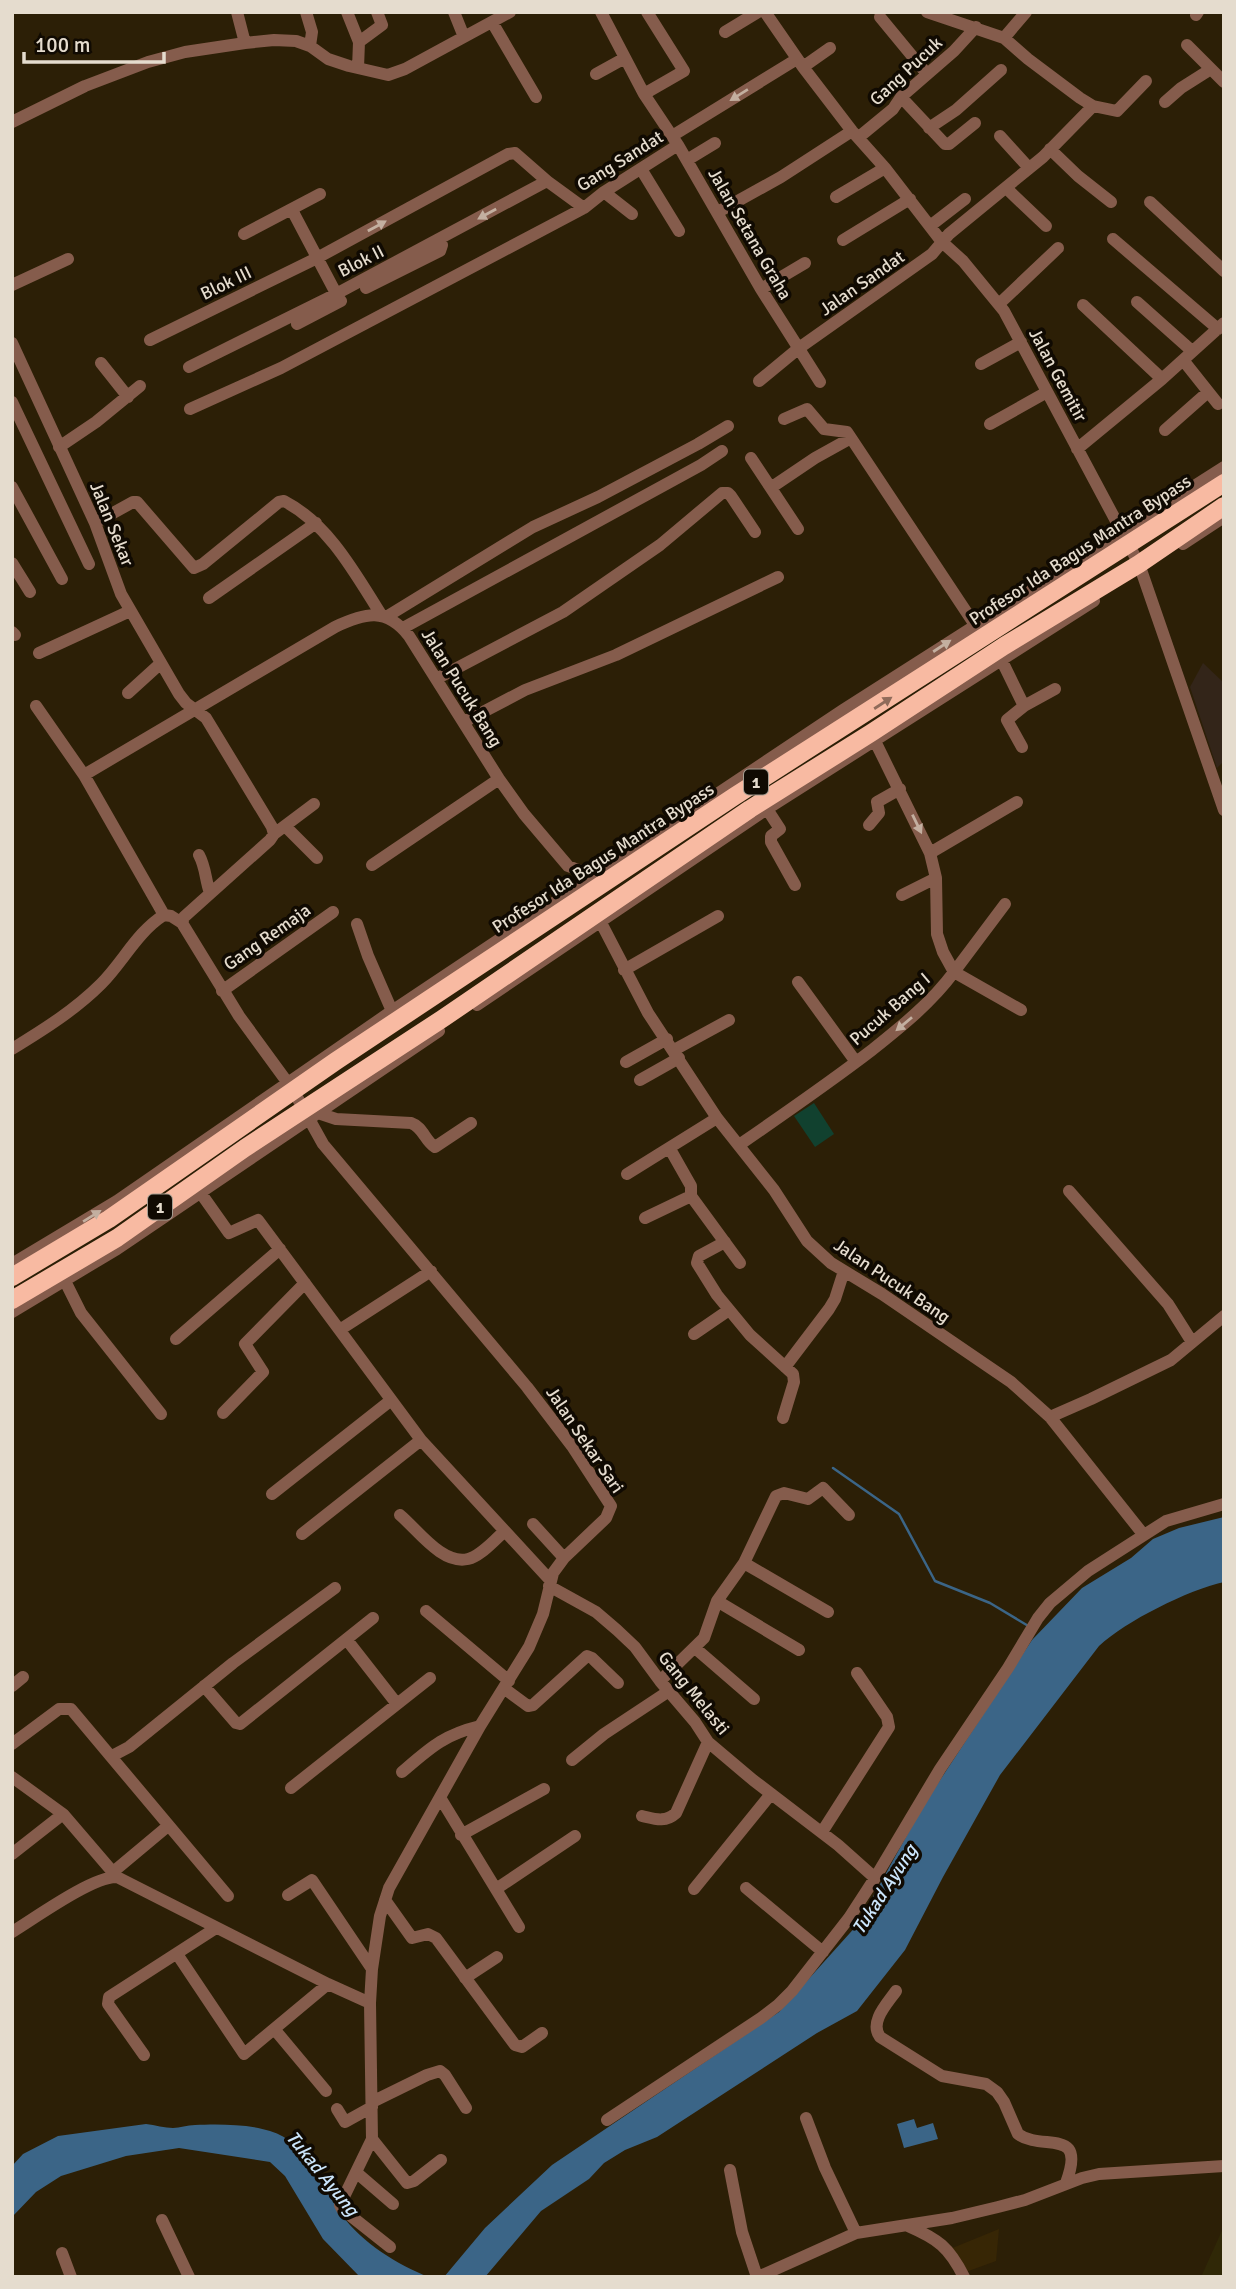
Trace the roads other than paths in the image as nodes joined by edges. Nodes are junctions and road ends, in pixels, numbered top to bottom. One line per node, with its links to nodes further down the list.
1 (237, 12): 20 (street)
2 (306, 12): 22 (street)
3 (347, 12): 19 (street)
4 (377, 12): 19 (street)
5 (454, 12): 17 (street)
6 (510, 12): 14 (street)
7 (601, 12): 24 (street)
8 (648, 12): 33 (street)
9 (758, 12): 16 (street)
10 (765, 12): 25 (street, Jalan Gemitir)
11 (927, 12): 15 (street)
12 (1026, 12): 18 (street)
13 (880, 17): 30 (street)
14 (492, 22): 17 (street); 34 (street)
15 (976, 27): 18 (street); 30 (street, Gang Pucuk)
16 (725, 32)
17 (464, 37): 26 (street)
18 (1004, 38): 37 (street)
19 (359, 42): 26 (street)
20 (245, 43): 22 (street); 38 (street)
21 (1187, 45): 27 (street)
22 (310, 46): 26 (street)
23 (830, 48): 25 (street, Gang Sandat)
24 (625, 58): 29 (street); 33 (street)
25 (800, 63): 41 (street, Jalan Gemitir); 43 (street, Gang Sandat, one-way to 43)
26 (358, 68)
27 (1211, 69): 32 (street); 36 (street)
28 (1002, 70): 40 (street)
29 (596, 74)
30 (927, 74): 35 (street, Gang Pucuk)
31 (1146, 80): 37 (street)
32 (1224, 82)
33 (644, 94): 43 (street)
34 (536, 97)
35 (901, 97): 40 (street); 41 (street, Gang Pucuk)
36 (1164, 102)
37 (1093, 106): 45 (street, Jalan Sandat)
38 (12, 122)
39 (975, 122): 40 (street)
40 (929, 128)
41 (856, 134): 47 (street, Jalan Gemitir); 61 (street, Gang Pucuk)
42 (1000, 136): 48 (street)
43 (675, 141): 46 (street, Jalan Setana Graha); 49 (street, Gang Sandat)
44 (715, 143): 46 (street)
45 (1050, 149): 48 (street, Jalan Sandat); 57 (street)
46 (687, 159): 61 (street, Jalan Setana Graha)
47 (885, 168): 54 (street); 55 (street, Jalan Gemitir)
48 (1029, 168): 51 (street, Jalan Sandat)
49 (641, 169): 52 (street, Gang Sandat); 65 (street)
50 (547, 181): 59 (street, Gang Sandat); 71 (street, Gang Sandat, one-way to 50); 77 (street, Blok II, one-way to 77)
51 (1006, 188): 64 (street); 67 (street, Jalan Sandat)
52 (604, 192): 59 (street, Gang Sandat); 62 (street)
53 (320, 194): 60 (street)
54 (836, 197)
55 (910, 199): 63 (street, Jalan Gemitir); 69 (street)
56 (965, 199): 63 (street)
57 (1111, 202)
58 (1150, 202): 74 (street)
59 (584, 208): 100 (street)
60 (292, 210): 66 (street); 71 (street)
61 (718, 212): 76 (street, Jalan Setana Graha)
62 (632, 214)
63 (930, 226): 67 (street, Jalan Gemitir)
64 (1046, 226)
65 (679, 231)
66 (244, 234)
67 (949, 238): 79 (street, Jalan Gemitir); 86 (street, Jalan Sandat)
68 (1113, 239): 82 (street)
69 (843, 240)
70 (1058, 248): 79 (street)
71 (317, 258): 77 (street); 83 (street, Blok III)
72 (68, 259): 75 (street)
73 (805, 263): 76 (street)
74 (1224, 271)
75 (12, 285)
76 (761, 289): 86 (street, Jalan Setana Graha)
77 (338, 298): 81 (street); 90 (street, Blok II)
78 (1137, 302): 87 (street)
79 (999, 303): 84 (street, Jalan Gemitir)
80 (1083, 305): 91 (street)
81 (297, 324)
82 (1221, 326): 87 (street)
83 (150, 340)
84 (1021, 342): 89 (street); 96 (street, Jalan Gemitir)
85 (12, 343): 106 (street, Jalan Sekar)
86 (799, 348): 92 (street, Jalan Sandat); 93 (street, Jalan Setana Graha)
87 (1188, 356): 91 (street); 95 (street)
88 (101, 363): 97 (street)
89 (981, 364)
90 (189, 367)
91 (1162, 379): 107 (street)
92 (759, 381)
93 (820, 382)
94 (140, 387): 97 (street)
95 (1208, 392): 99 (street); 104 (street)
96 (1047, 393): 102 (street); 107 (street, Jalan Gemitir)
97 (128, 397): 106 (street)
98 (12, 402): 122 (street)
99 (1218, 404)
100 (190, 409)
101 (784, 419): 105 (street)
102 (990, 424)
103 (728, 426): 129 (street)
104 (1165, 430)
105 (851, 438): 113 (street); 130 (street)
106 (59, 447): 116 (street, Jalan Sekar)
107 (1077, 449): 120 (street, Jalan Gemitir)
108 (722, 451): 131 (street)
109 (751, 458): 113 (street)
110 (1224, 467): 120 (street)
111 (1224, 483): 120 (highway, Profesor Ida Bagus Mantra Bypass / 1)
112 (12, 487): 125 (street)
113 (772, 487): 118 (street)
114 (1224, 506): 123 (highway, 1)
115 (1224, 517): 123 (street)
116 (96, 523): 117 (street); 128 (street, Jalan Sekar)
117 (316, 523): 127 (street); 129 (street)
118 (798, 529)
119 (755, 532): 135 (street)
120 (1127, 538): 123 (street, Jalan Gemitir); 130 (street); 141 (highway, Profesor Ida Bagus Mantra Bypass / 1, one-way to 120)
121 (12, 563): 126 (street)
122 (89, 564)
123 (1140, 568): 133 (street); 143 (highway, 1); 151 (street, Jalan Gemitir)
124 (778, 577): 142 (street)
125 (62, 579)
126 (30, 592)
127 (209, 598)
128 (130, 611): 132 (street); 134 (street, Jalan Sekar)
129 (384, 616): 131 (street, Jalan Pucuk Bang); 140 (street)
130 (975, 625): 141 (street, one-way to 130)
131 (403, 628): 135 (street, Jalan Pucuk Bang)
132 (39, 653)
133 (1001, 659): 139 (street); 143 (street)
134 (161, 663): 137 (street); 140 (street, Jalan Sekar)
135 (438, 678): 142 (street, Jalan Pucuk Bang)
136 (1055, 689): 139 (street)
137 (128, 694)
138 (36, 706): 145 (street)
139 (1024, 706): 144 (street)
140 (194, 709): 145 (street); 154 (street, Jalan Sekar)
141 (847, 716): 155 (highway, Profesor Ida Bagus Mantra Bypass / 1); 161 (street)
142 (464, 722): 146 (street, Jalan Pucuk Bang)
143 (873, 737): 147 (street, Pucuk Bang I); 150 (street); 156 (highway, 1)
144 (1022, 747)
145 (84, 775): 168 (street)
146 (499, 779): 160 (street); 161 (street, Jalan Pucuk Bang)
147 (900, 789): 152 (street); 157 (street, Pucuk Bang I, one-way to 157)
148 (1017, 802): 157 (street)
149 (314, 804): 153 (street)
150 (767, 809): 163 (street); 170 (street)
151 (1224, 810)
152 (869, 825)
153 (286, 827): 154 (street); 159 (street)
154 (274, 834): 164 (street)
155 (675, 835): 156 (highway); 173 (highway, Profesor Ida Bagus Mantra Bypass / 1)
156 (689, 850): 170 (highway, 1)
157 (930, 853): 162 (street, Pucuk Bang I)
158 (199, 855): 164 (street)
159 (317, 858)
160 (372, 865)
161 (594, 876): 173 (street)
162 (936, 878): 165 (street); 175 (street, Pucuk Bang I)
163 (795, 885)
164 (210, 893): 171 (street)
165 (902, 895)
166 (1006, 904): 175 (street)
167 (333, 912): 177 (street, Gang Remaja)
168 (164, 915): 171 (street); 181 (street)
169 (718, 916): 174 (street)
170 (599, 918): 174 (street, Jalan Pucuk Bang); 187 (highway, 1)
171 (182, 923): 177 (street, Jalan Sekar Sari)
172 (357, 924): 179 (street)
173 (500, 945): 179 (street); 186 (highway, Profesor Ida Bagus Mantra Bypass / 1)
174 (624, 970): 182 (street, Jalan Pucuk Bang)
175 (954, 972): 178 (street); 184 (street, Pucuk Bang I, one-way to 184)
176 (798, 982): 184 (street)
177 (222, 991): 186 (street, Jalan Sekar Sari)
178 (1021, 1010)
179 (392, 1011): 186 (street)
180 (729, 1020): 182 (street)
181 (12, 1049)
182 (673, 1049): 183 (street); 185 (street); 188 (street, Jalan Pucuk Bang)
183 (626, 1062)
184 (856, 1062): 190 (street, Pucuk Bang I)
185 (640, 1080)
186 (291, 1086): 187 (street, Jalan Sekar Sari); 200 (street, one-way to 186); 203 (highway, Profesor Ida Bagus Mantra Bypass / 1)
187 (311, 1113): 189 (street); 194 (street); 201 (street, Jalan Sekar Sari); 206 (highway, 1)
188 (717, 1118): 190 (street, Jalan Pucuk Bang); 191 (street)
189 (471, 1123)
190 (739, 1145): 202 (street, Jalan Pucuk Bang)
191 (670, 1149): 192 (street); 195 (street)
192 (627, 1174)
193 (1069, 1191): 213 (street)
194 (200, 1192): 198 (street, Gang Melasti); 204 (street)
195 (691, 1196): 196 (street); 197 (street)
196 (645, 1218)
197 (725, 1242): 199 (street); 207 (street)
198 (280, 1250): 205 (street, Gang Melasti); 212 (street)
199 (740, 1263)
200 (12, 1264)
201 (430, 1272): 210 (street); 229 (street, Jalan Sekar Sari)
202 (844, 1272): 214 (street); 218 (street, Jalan Pucuk Bang)
203 (12, 1277)
204 (65, 1281): 208 (street); 217 (street)
205 (305, 1283): 210 (street, Gang Melasti); 216 (street)
206 (12, 1300)
207 (729, 1310): 211 (street); 214 (street)
208 (12, 1312)
209 (1224, 1316): 213 (street)
210 (341, 1329): 215 (street, Gang Melasti)
211 (694, 1334)
212 (176, 1339)
213 (1192, 1342): 218 (street)
214 (785, 1367): 219 (street)
215 (390, 1401): 220 (street, Gang Melasti); 221 (street)
216 (223, 1413)
217 (161, 1414)
218 (1049, 1417): 228 (street, Jalan Pucuk Bang)
219 (783, 1418)
220 (421, 1440): 226 (street, Gang Melasti); 227 (street)
221 (272, 1493)
222 (1224, 1504): 228 (street)
223 (849, 1515): 230 (street)
224 (400, 1516): 226 (street)
225 (533, 1524): 229 (street)
226 (504, 1532): 231 (street, Gang Melasti)
227 (302, 1534)
228 (1143, 1534): 267 (street)
229 (564, 1558): 231 (street, Jalan Sekar Sari)
230 (744, 1563): 233 (street); 235 (street)
231 (550, 1583): 243 (street, Jalan Sekar Sari); 245 (street, Gang Melasti)
232 (335, 1588): 244 (street)
233 (717, 1601): 238 (street); 239 (street)
234 (426, 1611): 243 (street)
235 (828, 1612)
236 (373, 1618): 237 (street)
237 (347, 1640): 244 (street); 247 (street)
238 (695, 1648): 245 (street); 246 (street)
239 (799, 1650)
240 (857, 1673): 262 (street)
241 (430, 1678): 247 (street)
242 (618, 1683): 243 (street)
243 (507, 1685): 248 (street, Jalan Sekar Sari)
244 (204, 1686): 251 (street)
245 (664, 1686): 249 (street, Gang Melasti); 252 (street)
246 (754, 1699)
247 (397, 1704): 255 (street)
248 (480, 1726): 253 (street); 258 (street, Jalan Sekar Sari)
249 (708, 1742): 257 (street, Gang Melasti); 260 (street)
250 (12, 1744): 251 (street)
251 (112, 1756): 261 (street)
252 (572, 1760)
253 (402, 1772)
254 (12, 1777): 259 (street)
255 (291, 1788)
256 (544, 1788): 263 (street)
257 (771, 1794): 262 (street, Gang Melasti); 270 (street)
258 (440, 1799): 263 (street); 273 (street, Jalan Sekar Sari)
259 (63, 1814): 265 (street); 266 (street)
260 (642, 1816)
261 (168, 1826): 266 (street); 272 (street)
262 (822, 1832): 267 (street, Gang Melasti)
263 (461, 1835): 269 (street)
264 (575, 1836): 269 (street)
265 (12, 1854)
266 (115, 1875): 275 (street); 276 (street)
267 (875, 1878): 277 (street)
268 (746, 1888): 277 (street)
269 (496, 1889): 274 (street)
270 (694, 1889)
271 (288, 1895): 280 (street)
272 (228, 1896)
273 (385, 1900): 280 (street, Jalan Sekar Sari); 281 (street)
274 (519, 1927)
275 (216, 1928): 278 (street); 282 (street)
276 (12, 1932)
277 (824, 1952): 293 (street)
278 (177, 1954): 285 (street); 287 (street)
279 (497, 1957): 281 (street)
280 (372, 1969): 284 (street, Jalan Sekar Sari)
281 (465, 1978): 286 (street)
282 (328, 1984): 284 (street); 285 (street)
283 (896, 1991): 299 (street)
284 (370, 2003): 289 (street, Jalan Sekar Sari)
285 (275, 2030): 288 (street)
286 (542, 2033)
287 (144, 2055)
288 (326, 2091)
289 (372, 2104): 290 (street); 291 (street); 294 (street, Jalan Sekar Sari)
290 (466, 2108)
291 (337, 2109)
292 (806, 2118): 304 (street)
293 (607, 2120)
294 (372, 2139): 295 (street); 298 (street)
295 (441, 2160)
296 (1224, 2166): 299 (street)
297 (730, 2169): 310 (street)
298 (357, 2174): 300 (street); 306 (street)
299 (1066, 2183): 301 (street)
300 (393, 2204)
301 (952, 2218): 303 (street); 305 (street)
302 (162, 2220): 309 (street)
303 (908, 2226): 304 (street); 305 (street)
304 (856, 2234): 310 (street)
305 (943, 2244): 311 (street)
306 (390, 2247)
307 (62, 2253): 308 (street)
308 (71, 2277)
309 (189, 2277)
310 (758, 2277)
311 (964, 2277)

